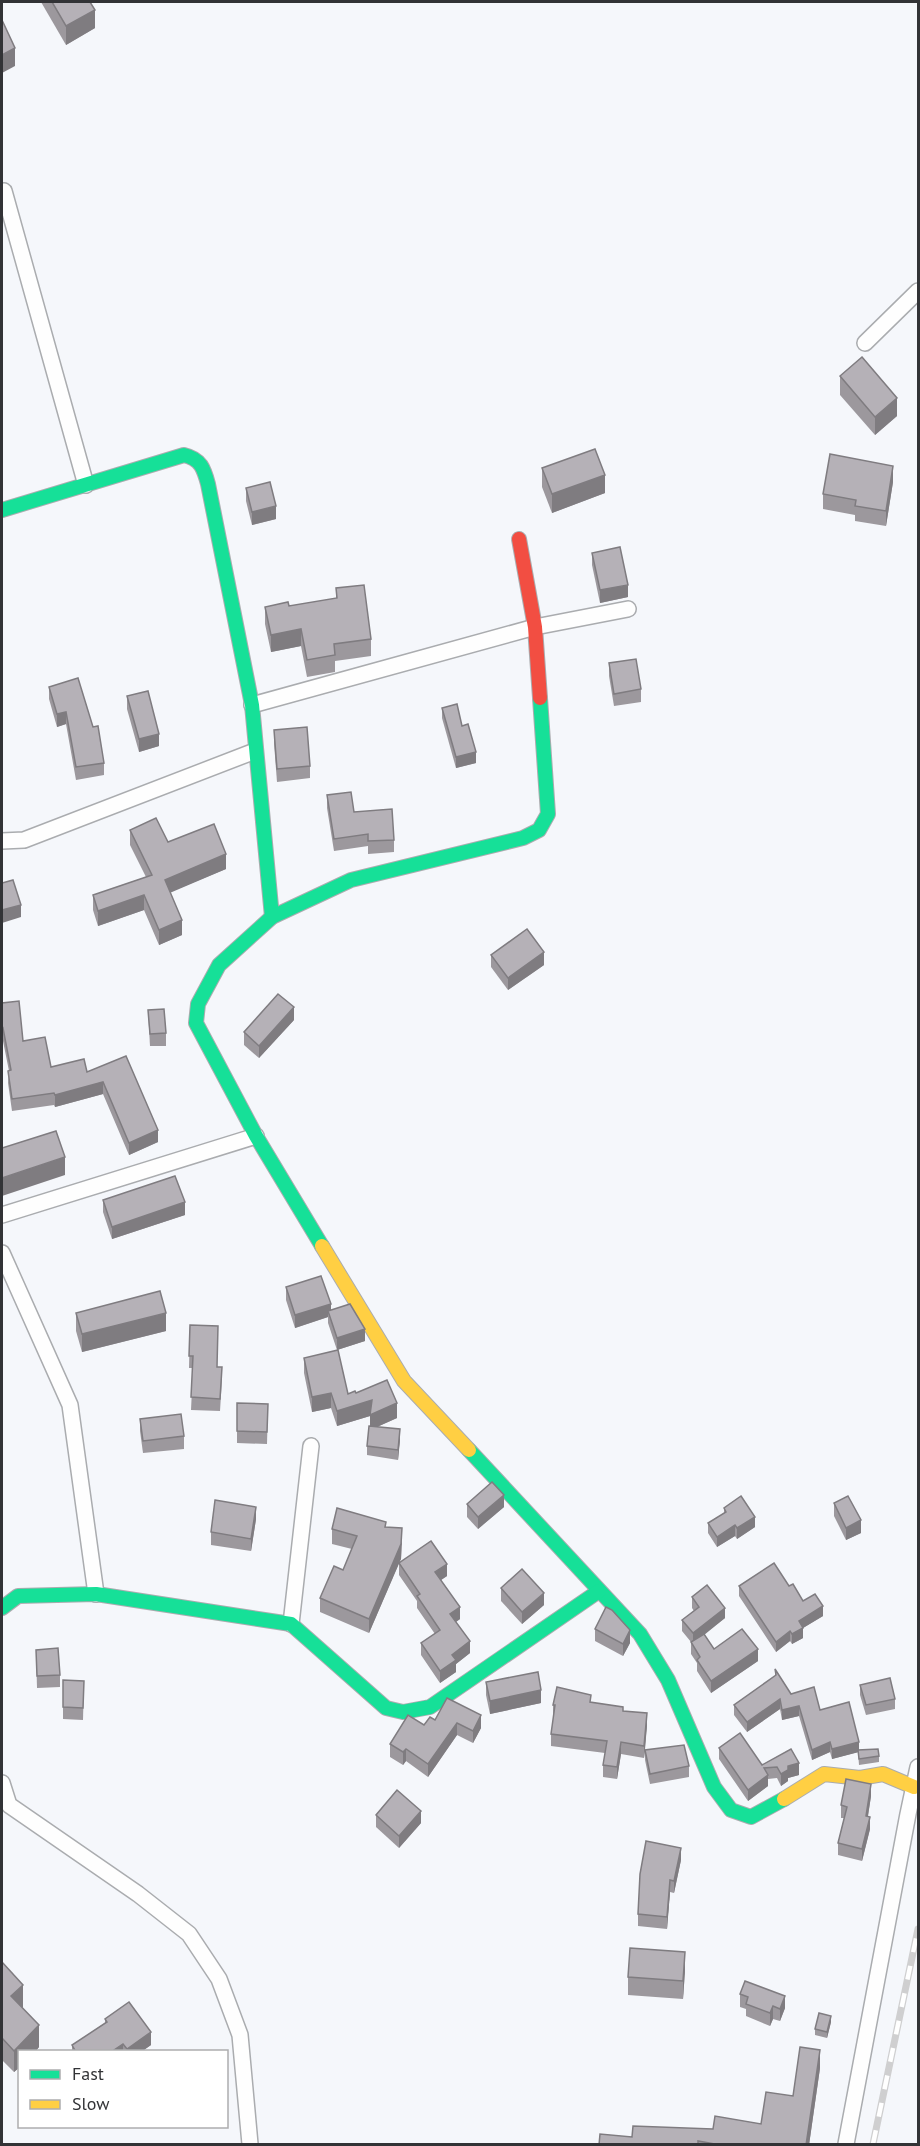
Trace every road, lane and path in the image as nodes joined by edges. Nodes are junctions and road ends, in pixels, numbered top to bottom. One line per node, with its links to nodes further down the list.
1 (4, 191): 4 (street)
2 (918, 291): 3 (street)
3 (865, 343)
4 (86, 485): 5 (street); 9 (street)
5 (2, 510)
6 (519, 539): 8 (street)
7 (628, 609): 8 (street)
8 (535, 627): 9 (street); 12 (street)
9 (252, 705): 10 (street)
10 (255, 751): 11 (street); 12 (street)
11 (2, 841)
12 (272, 917): 13 (street)
13 (256, 1136): 14 (street); 17 (street)
14 (2, 1215)
15 (2, 1253): 18 (street)
16 (311, 1446): 20 (street)
17 (599, 1592): 20 (street); 23 (street)
18 (96, 1594): 19 (street); 20 (street)
19 (2, 1608)
20 (291, 1624)
21 (918, 1767): 23 (street)
22 (2, 1784): 24 (street)
23 (914, 1787): 25 (street)
24 (250, 2145)
25 (846, 2145)

